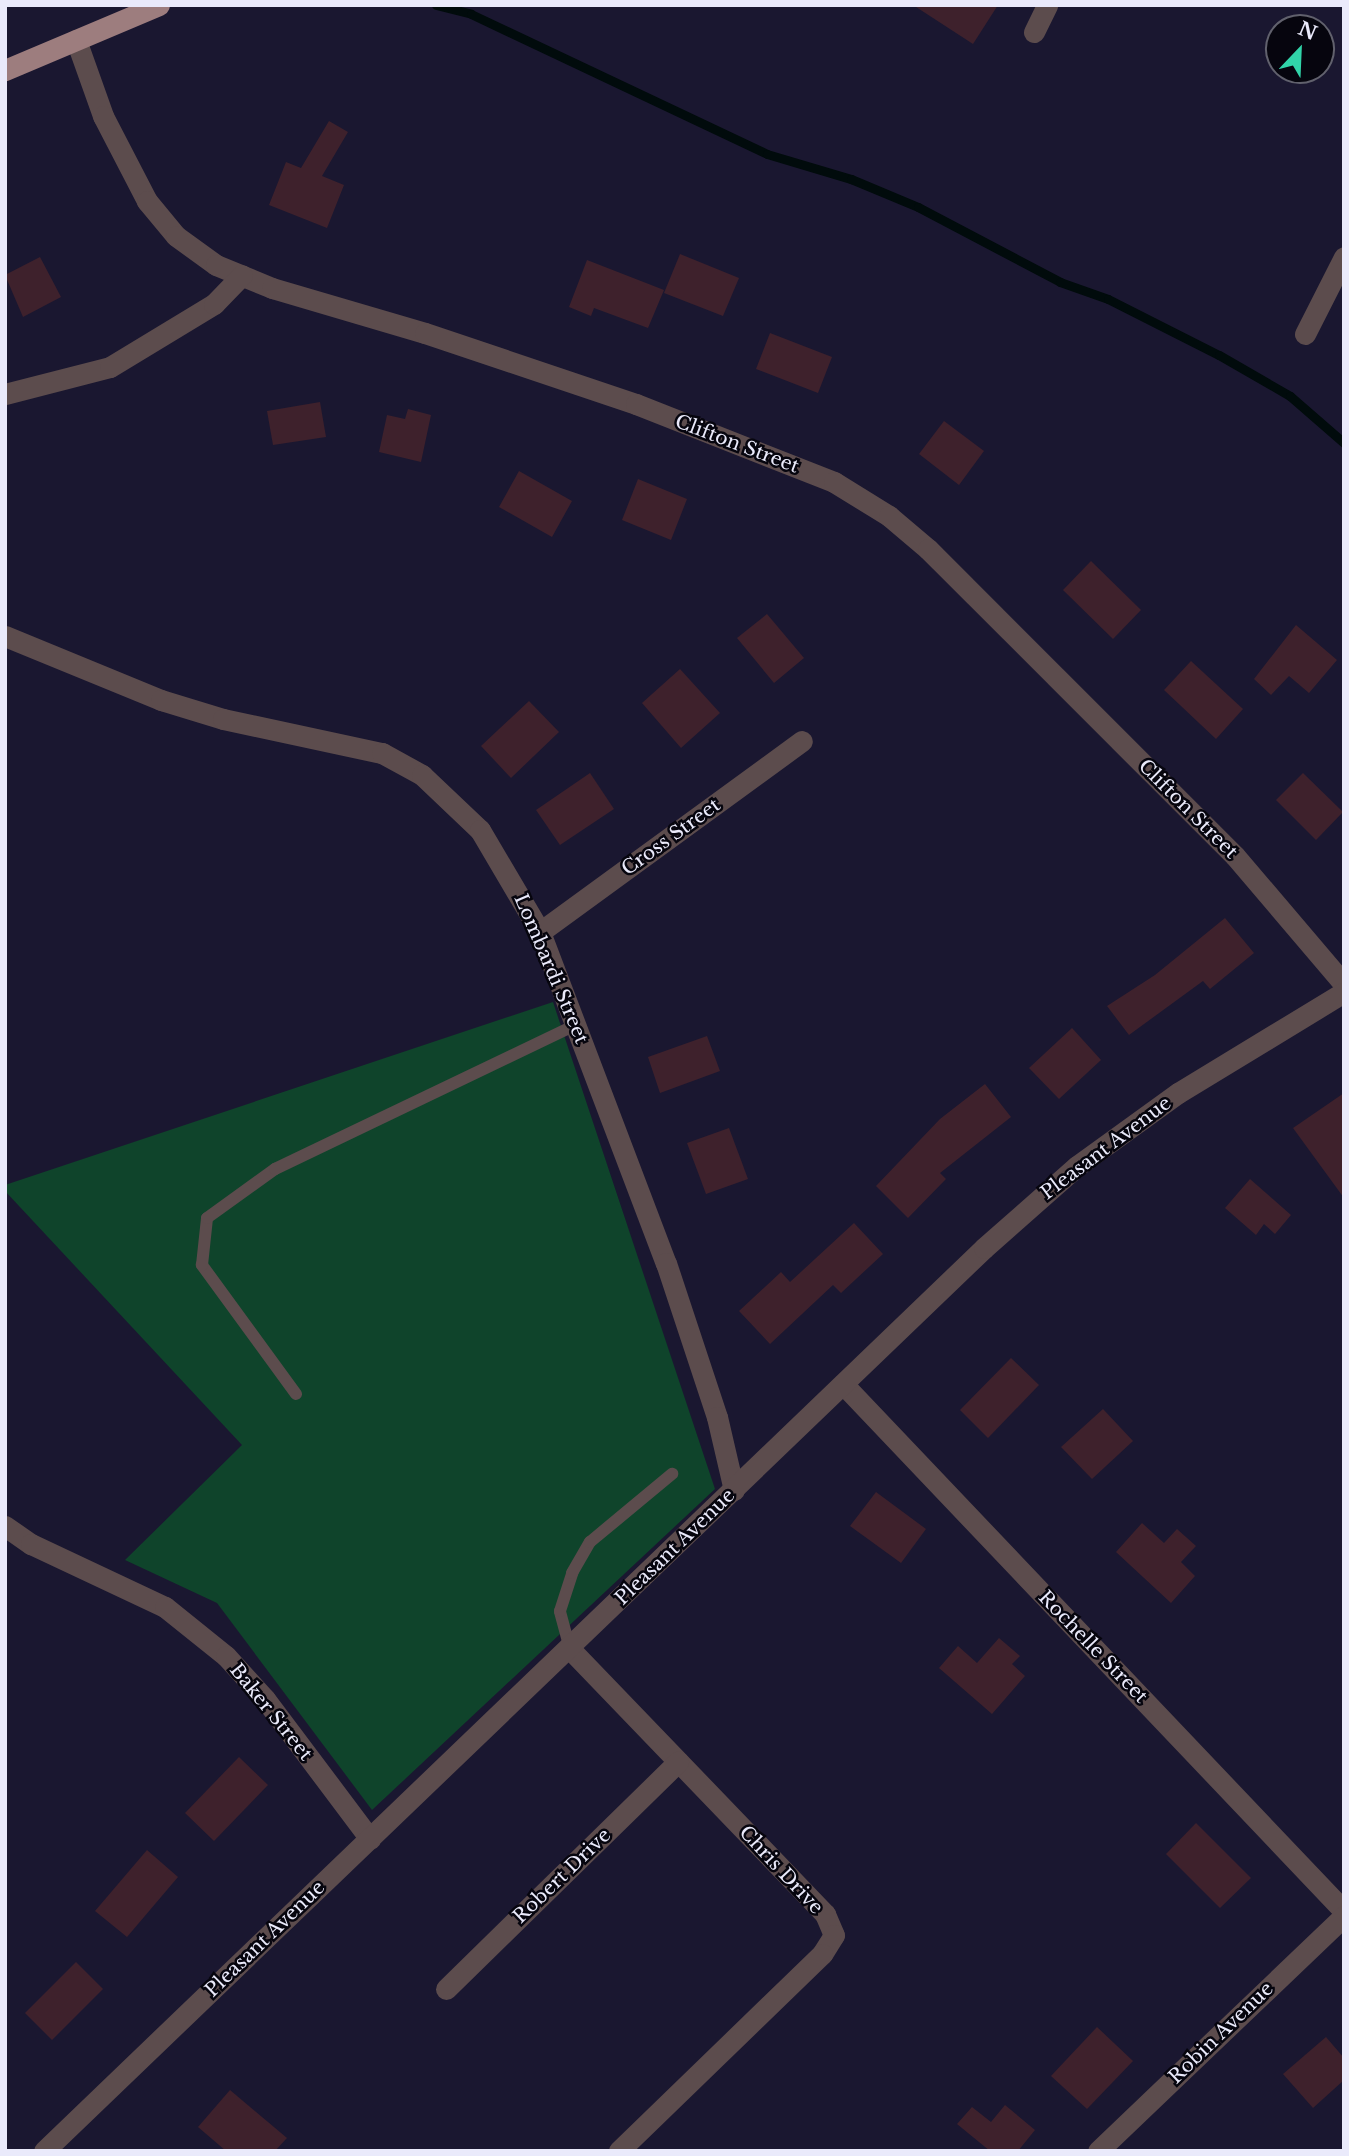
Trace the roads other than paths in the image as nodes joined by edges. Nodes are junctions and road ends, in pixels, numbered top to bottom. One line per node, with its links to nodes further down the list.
1 (159, 5): 4 (main road)
2 (1047, 5): 3 (street)
3 (1034, 32)
4 (76, 40): 5 (main road); 7 (street, Clifton Street)
5 (5, 70)
6 (1344, 257): 8 (street)
7 (242, 275): 9 (street); 13 (street, Clifton Street)
8 (1305, 334)
9 (5, 394)
10 (5, 636): 12 (street, Lombardi Street)
11 (802, 741): 12 (street, Cross Street)
12 (540, 932): 15 (street, Lombardi Street)
13 (1344, 984)
14 (1344, 992): 16 (street, Pleasant Avenue)
15 (576, 1025): 17 (lane); 19 (street, Lombardi Street)
16 (843, 1384): 19 (street, Pleasant Avenue); 24 (street, Rochelle Street)
17 (296, 1394)
18 (671, 1474): 21 (lane)
19 (734, 1490): 21 (street, Pleasant Avenue)
20 (5, 1526): 23 (street, Baker Street)
21 (570, 1649): 22 (street, Chris Drive); 23 (street, Pleasant Avenue)
22 (678, 1762): 25 (street, Robert Drive); 27 (street, Chris Drive)
23 (370, 1839): 26 (street, Pleasant Avenue)
24 (1344, 1913): 28 (street, Robin Avenue)
25 (446, 1989)
26 (44, 2151)
27 (619, 2151)
28 (1098, 2151)

